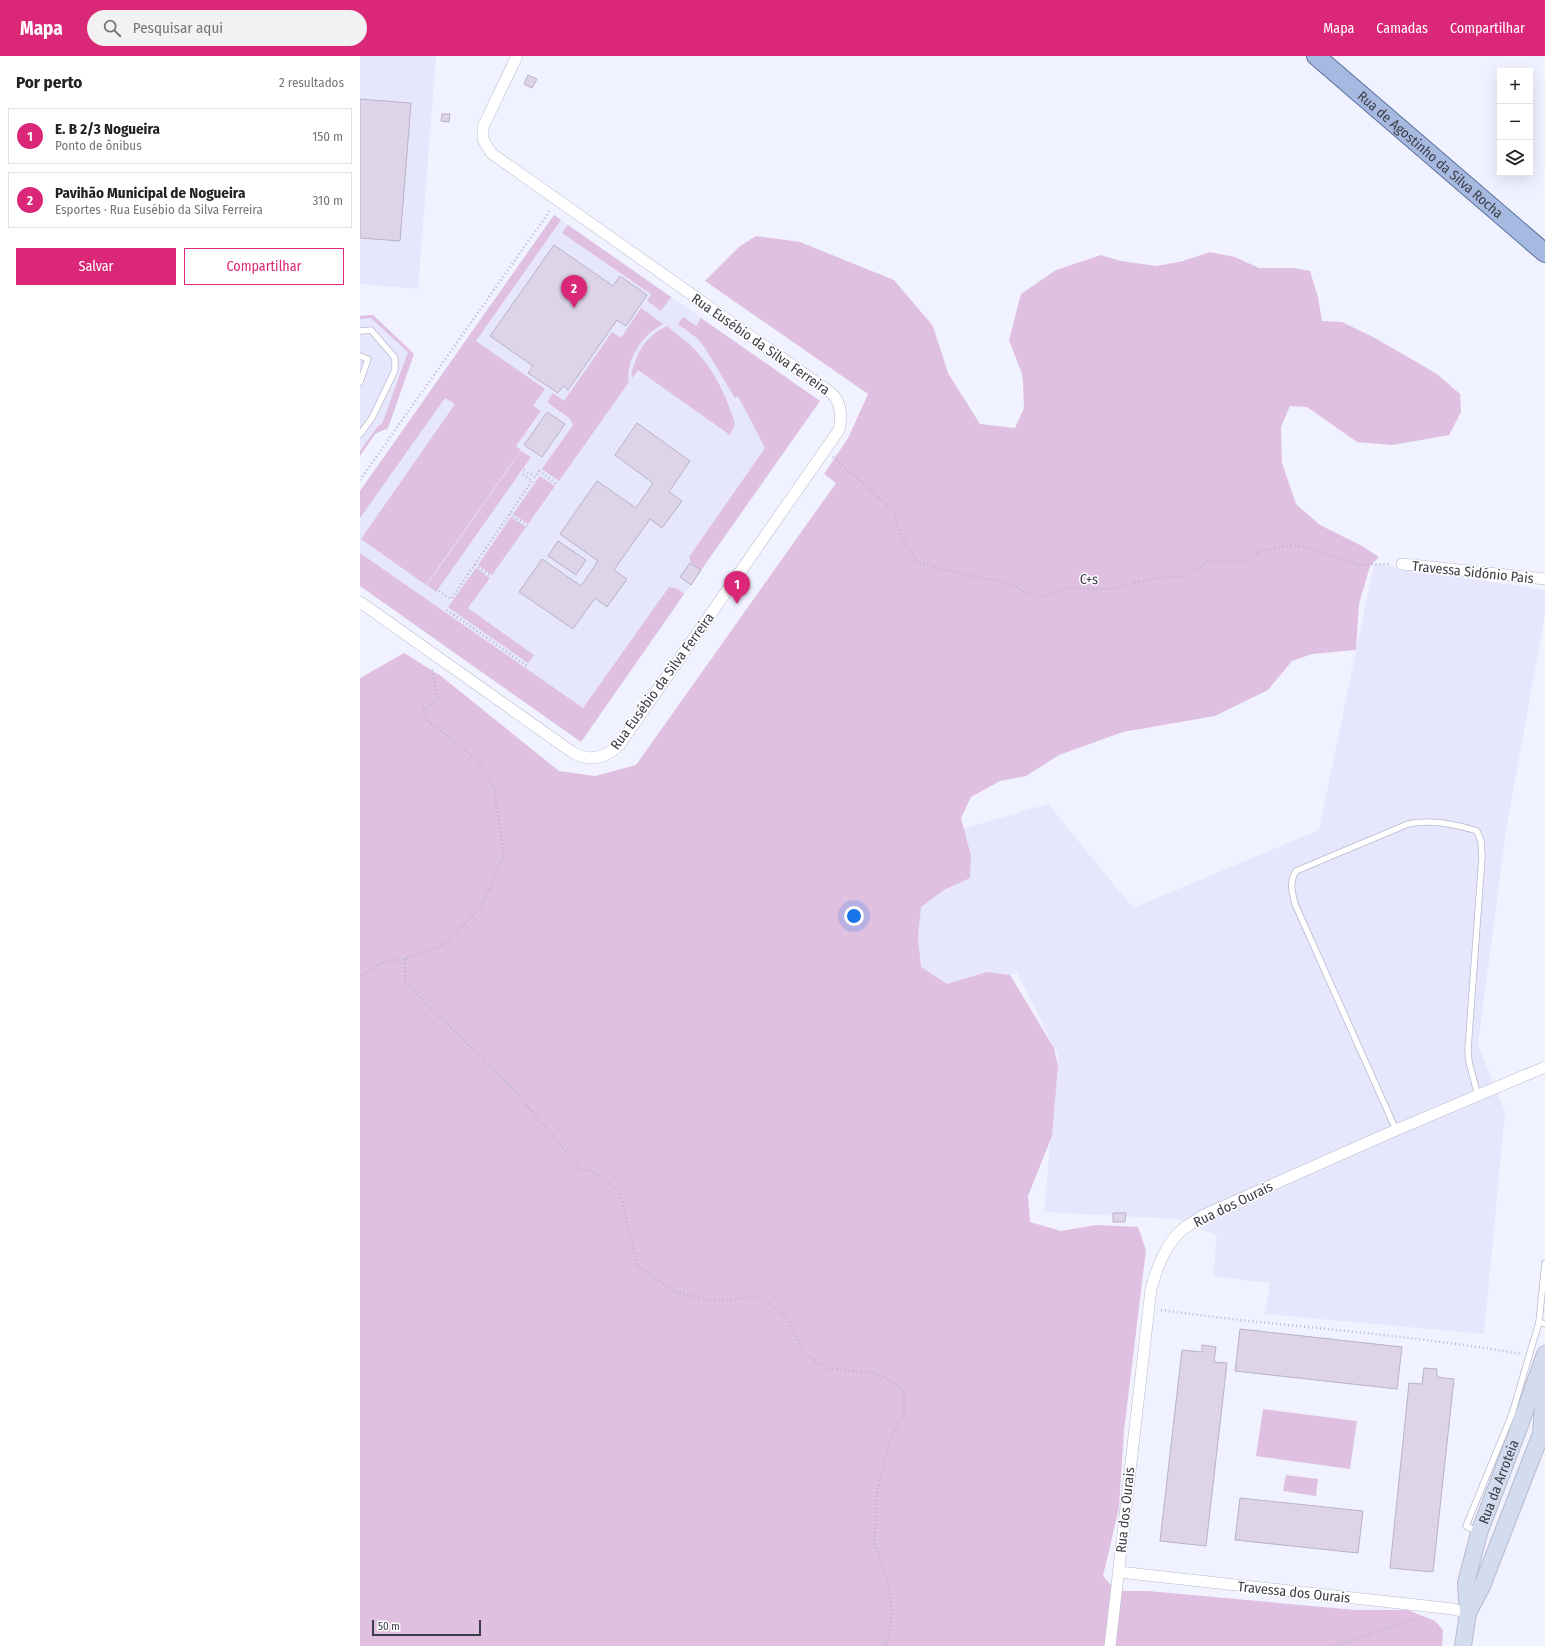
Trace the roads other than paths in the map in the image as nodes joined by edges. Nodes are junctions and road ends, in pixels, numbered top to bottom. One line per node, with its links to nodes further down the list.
1 (517, 56): 10 (street, Rua Eusébio da Silva Ferreira)
2 (1316, 56): 3 (main road, Rua de Agostinho da Silva Rocha)
3 (1545, 253)
4 (360, 331): 7 (lane)
5 (360, 356): 6 (lane)
6 (360, 382)
7 (360, 434)
8 (1402, 564): 9 (street, Travessa Sidónio Pais)
9 (1545, 579)
10 (360, 602)
11 (1545, 1067): 12 (street, Rua dos Ourais)
12 (1478, 1096): 13 (street, Rua dos Ourais); 13 (lane)
13 (1396, 1130): 20 (street, Rua dos Ourais)
14 (1545, 1263): 15 (lane)
15 (1539, 1322): 16 (lane); 19 (lane)
16 (1545, 1324)
17 (1545, 1354): 19 (main road, Rua da Arroteia)
18 (1545, 1378): 21 (main road, Rua da Arroteia)
19 (1479, 1533): 21 (main road, Rua da Arroteia)
20 (1119, 1572): 21 (street, Travessa dos Ourais); 22 (street, Rua dos Ourais)
21 (1468, 1613): 23 (main road, Rua da Arroteia)
22 (1110, 1646)
23 (1463, 1646)

